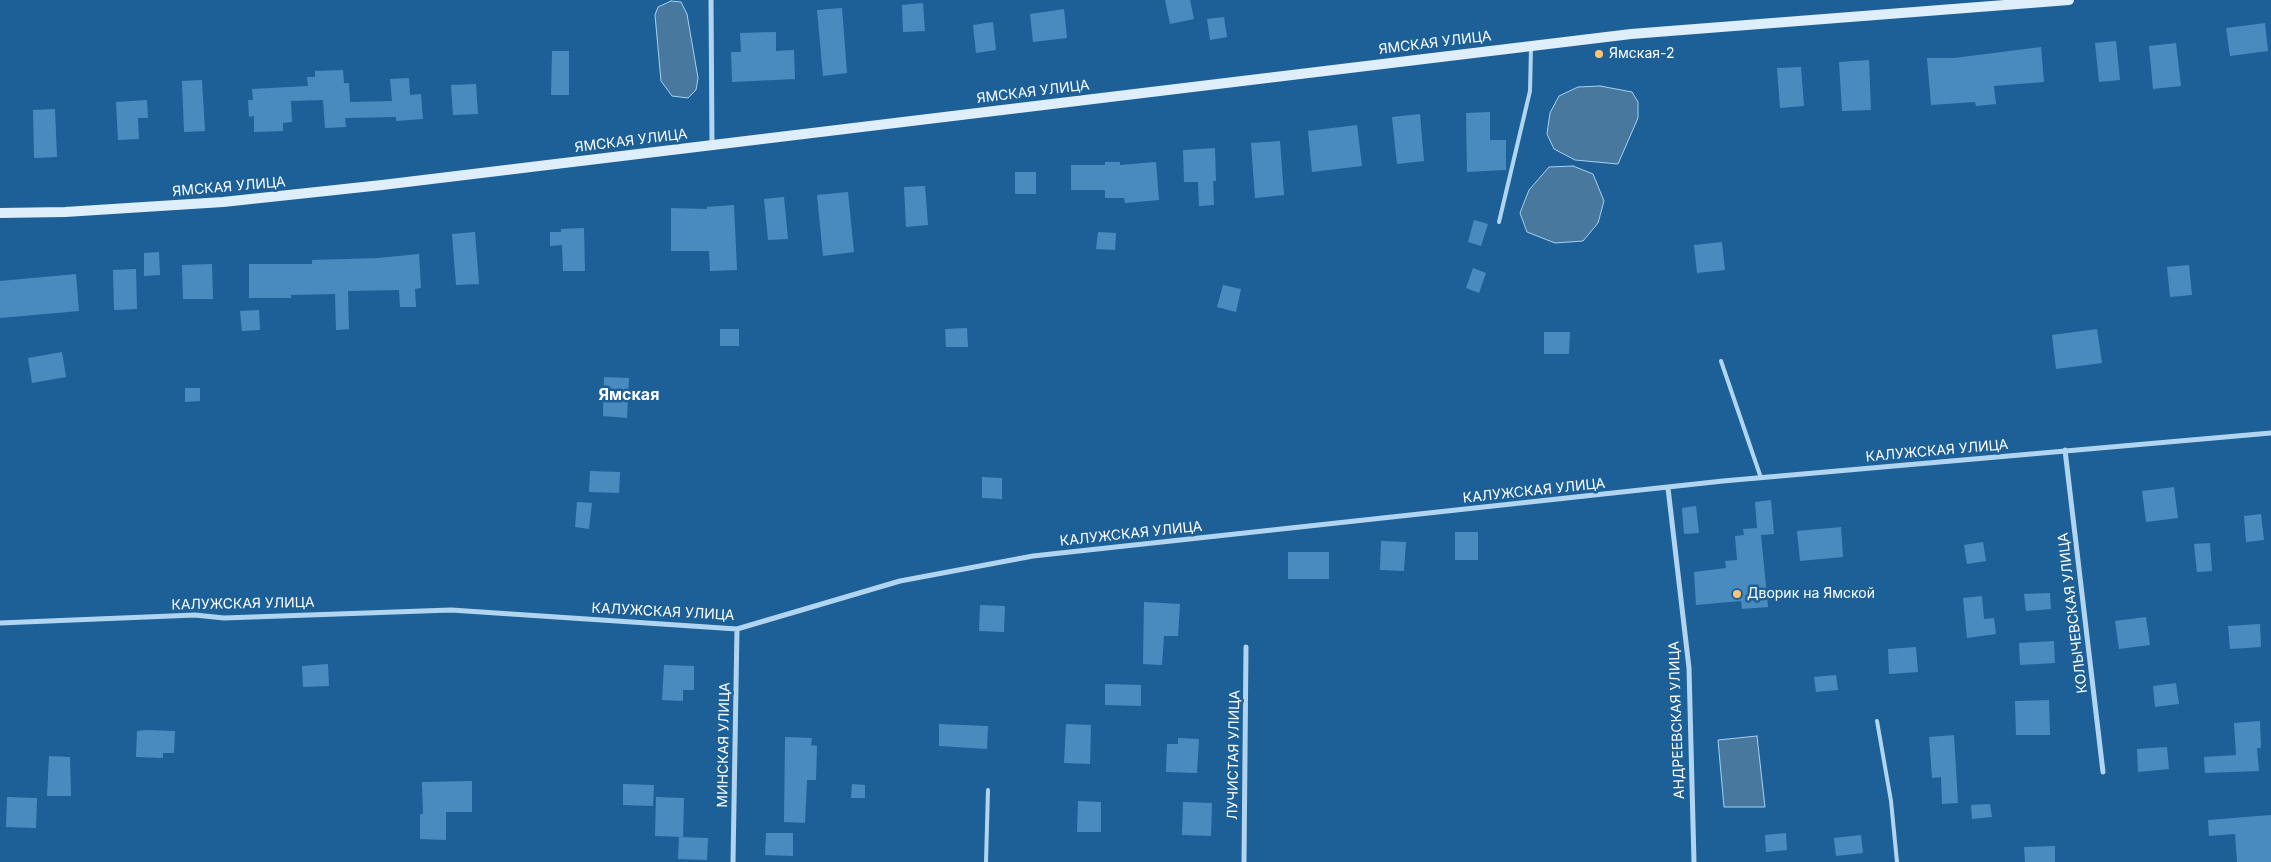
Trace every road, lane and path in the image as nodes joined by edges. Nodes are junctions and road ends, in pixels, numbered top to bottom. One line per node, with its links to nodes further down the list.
1 (711, 0): 4 (street)
2 (2069, 0): 3 (main road, ЯМСКАЯ УЛИЦА)
3 (1531, 45): 4 (main road, ЯМСКАЯ УЛИЦА); 6 (lane)
4 (712, 145): 5 (main road, ЯМСКАЯ УЛИЦА)
5 (0, 213)
6 (1499, 222)
7 (1722, 361): 10 (lane)
8 (2271, 433): 9 (street, КАЛУЖСКАЯ УЛИЦА)
9 (2065, 450): 10 (street, КАЛУЖСКАЯ УЛИЦА); 16 (street, КОЛЫЧЕВСКАЯ УЛИЦА)
10 (1761, 478): 11 (street, КАЛУЖСКАЯ УЛИЦА)
11 (1668, 488): 13 (street, КАЛУЖСКАЯ УЛИЦА); 21 (street, АНДРЕЕВСКАЯ УЛИЦА)
12 (0, 623): 13 (street, КАЛУЖСКАЯ УЛИЦА)
13 (737, 629): 18 (street, МИНСКАЯ УЛИЦА)
14 (1246, 647): 20 (street, ЛУЧИСТАЯ УЛИЦА)
15 (1877, 721): 22 (lane)
16 (2103, 772)
17 (988, 790): 19 (lane)
18 (733, 862)
19 (986, 862)
20 (1244, 862)
21 (1694, 862)
22 (1897, 862)

